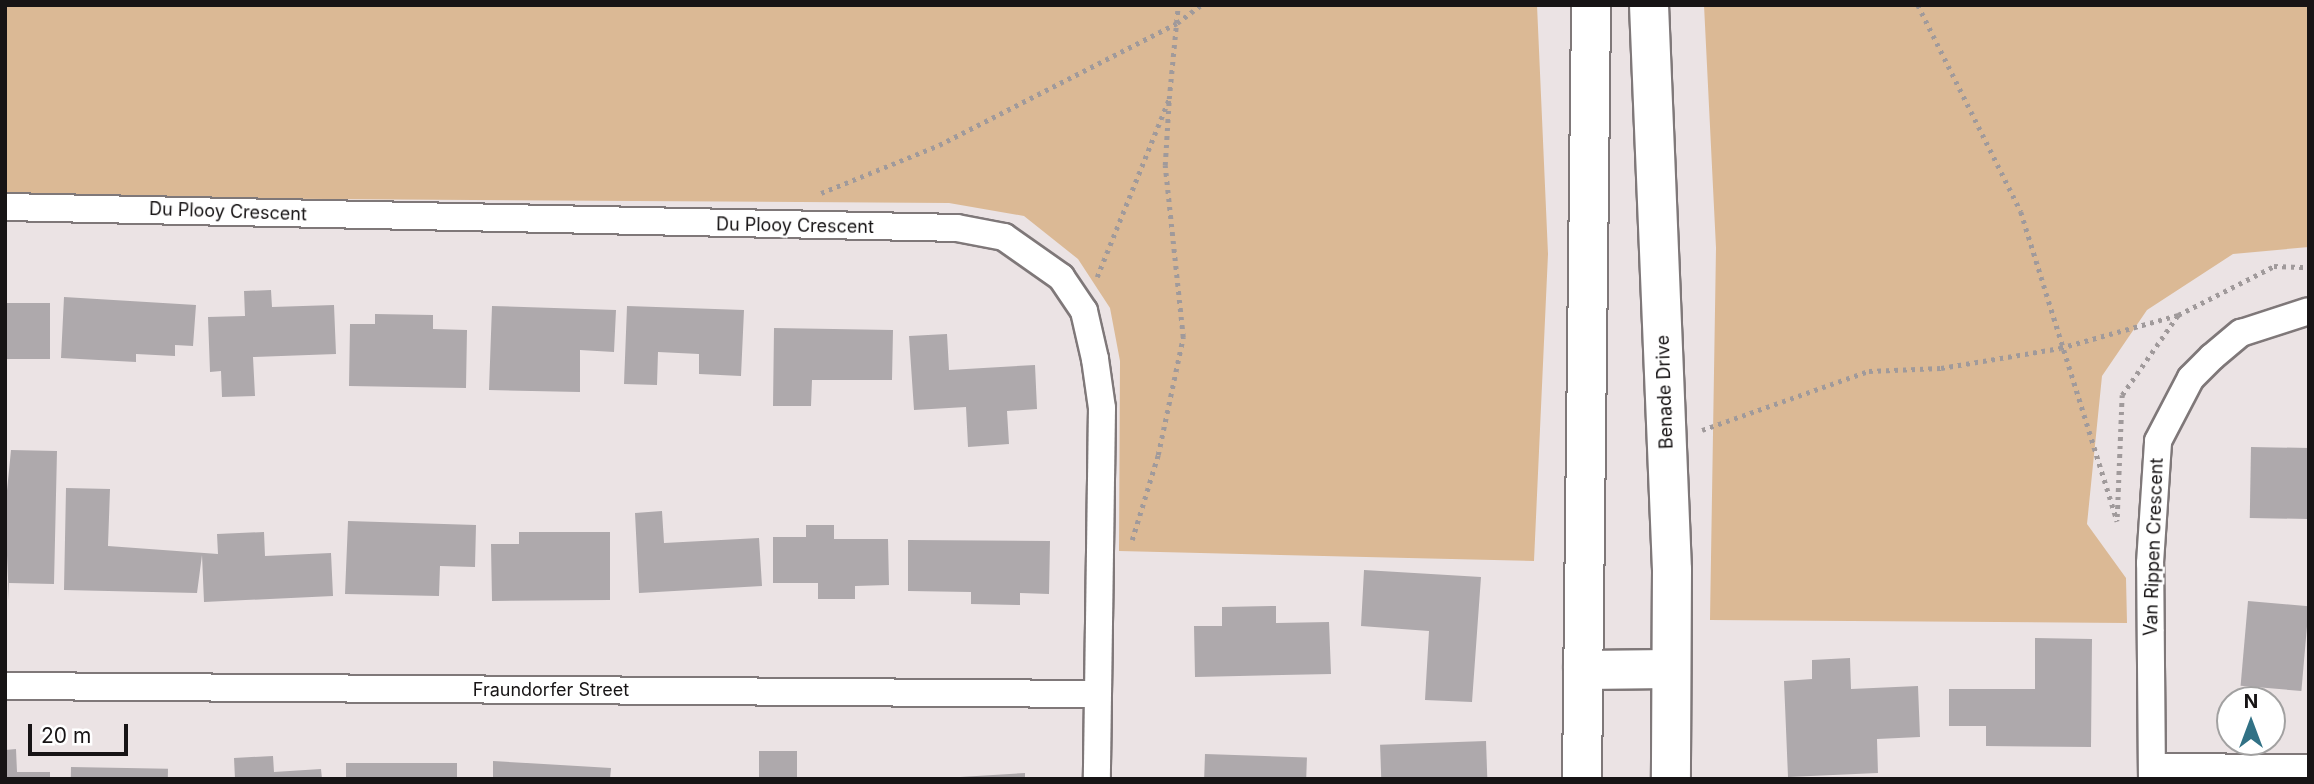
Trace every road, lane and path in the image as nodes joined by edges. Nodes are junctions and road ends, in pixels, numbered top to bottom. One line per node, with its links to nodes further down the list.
1 (1178, 5): 6 (path)
2 (1201, 5): 6 (path)
3 (1591, 5): 18 (street)
4 (1649, 5): 14 (street, Benade Drive)
5 (1918, 5): 13 (path)
6 (1177, 23): 7 (path); 8 (path)
7 (1169, 99): 10 (path); 16 (path)
8 (816, 195)
9 (5, 207): 10 (street, Du Plooy Crescent)
10 (1084, 311): 16 (street, Du Plooy Crescent)
11 (2309, 311): 22 (street, Van Rippen Crescent)
12 (2178, 315): 13 (path)
13 (2060, 348): 14 (path); 15 (path)
14 (1667, 443): 17 (street, Benade Drive)
15 (2117, 521)
16 (1100, 555): 20 (street, Du Plooy Crescent)
17 (1671, 669): 18 (street); 25 (street, Benade Drive)
18 (1583, 670): 24 (street)
19 (5, 686): 20 (street, Fraundorfer Street)
20 (1096, 694): 23 (street, Du Plooy Crescent)
21 (2309, 768): 22 (street)
22 (2152, 773)
23 (1097, 779)
24 (1582, 779)
25 (1671, 779)

